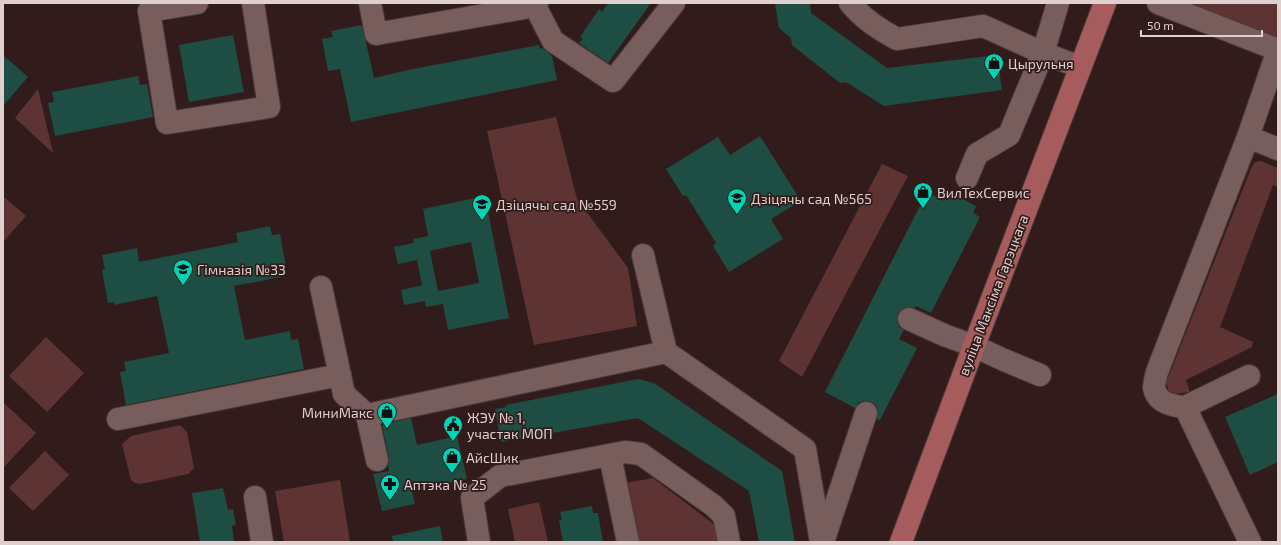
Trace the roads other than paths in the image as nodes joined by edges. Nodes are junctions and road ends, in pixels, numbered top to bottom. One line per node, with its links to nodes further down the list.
1 (197, 3): 10 (lane)
2 (253, 3): 10 (lane)
3 (370, 3): 9 (lane)
4 (674, 3): 9 (lane)
5 (850, 3): 12 (lane)
6 (1058, 3): 12 (lane)
7 (1105, 3): 13 (main road, вуліца Максіма Гарэцкага)
8 (1158, 3): 11 (lane)
9 (536, 4)
10 (150, 7)
11 (1278, 50): 14 (lane)
12 (1043, 53): 13 (lane); 16 (lane)
13 (1080, 67): 20 (main road, вуліца Максіма Гарэцкага)
14 (1248, 137): 15 (lane); 25 (lane)
15 (1278, 150)
16 (967, 178)
17 (643, 256): 21 (lane)
18 (322, 287): 22 (lane)
19 (909, 319): 20 (lane)
20 (974, 346): 23 (lane); 37 (main road, вуліца Максіма Гарэцкага)
21 (666, 352): 27 (lane); 36 (lane)
22 (340, 375): 27 (lane); 28 (lane)
23 (1040, 375)
24 (1250, 376): 25 (lane)
25 (1185, 407): 38 (lane)
26 (866, 413): 36 (lane)
27 (367, 415): 30 (lane)
28 (118, 419)
29 (610, 456): 33 (lane); 34 (lane); 35 (lane)
30 (377, 460)
31 (255, 497): 32 (lane)
32 (262, 542)
33 (480, 542)
34 (628, 542)
35 (729, 542)
36 (822, 542)
37 (901, 542)
38 (1250, 542)

